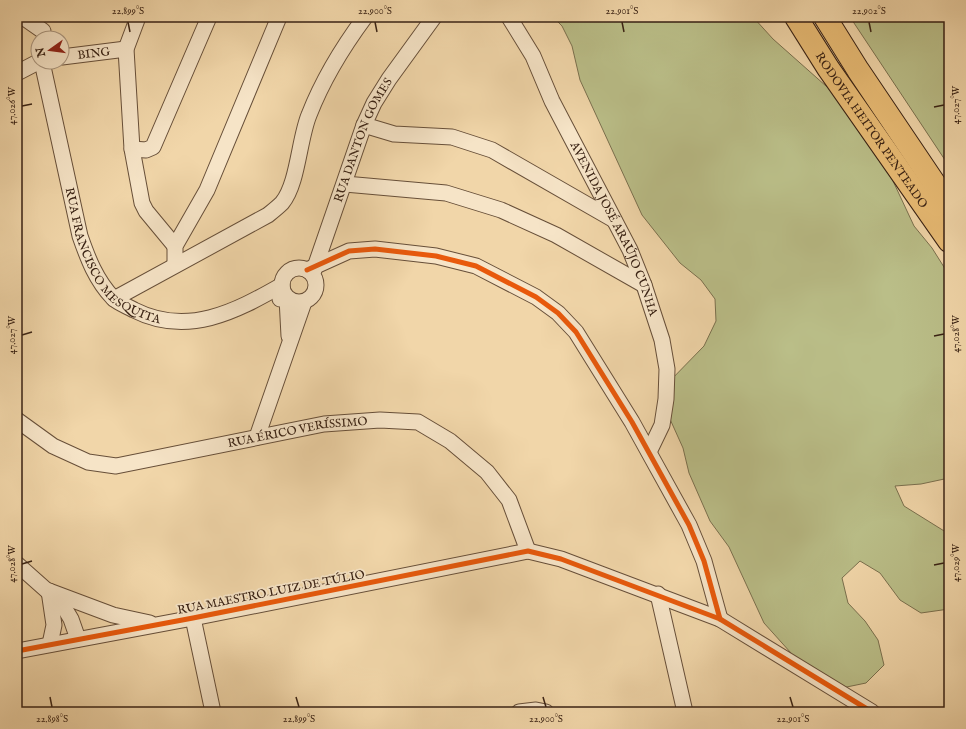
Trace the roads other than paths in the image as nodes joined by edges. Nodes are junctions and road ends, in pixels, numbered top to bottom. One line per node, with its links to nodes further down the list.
1 (23, 17): 10 (street)
2 (138, 17): 11 (street)
3 (209, 17): 17 (street)
4 (279, 17): 22 (street)
5 (365, 17): 23 (street)
6 (434, 17): 16 (street, RUA DANTON GOMES)
7 (508, 17): 20 (street, AVENIDA JOSÉ ARAÚJO CUNHA)
8 (796, 17): 21 (main road, RODOVIA HEITOR PENTEADO)
9 (825, 17): 19 (main road, RODOVIA HEITOR PENTEADO)
10 (44, 29)
11 (126, 49): 12 (street, BING); 17 (street)
12 (70, 56)
13 (30, 66): 15 (street)
14 (44, 70): 27 (street, RUA FRANCISCO MESQUITA)
15 (17, 73)
16 (364, 125): 18 (street, RUA DANTON GOMES); 20 (street)
17 (132, 149): 22 (street)
18 (345, 184): 24 (street, RUA DANTON GOMES); 25 (street)
19 (949, 205)
20 (615, 220): 25 (street, AVENIDA JOSÉ ARAÚJO CUNHA)
21 (949, 241)
22 (175, 246): 23 (street)
23 (175, 265): 27 (street)
24 (312, 270): 26 (street); 28 (street); 32 (street)
25 (644, 285): 32 (street, AVENIDA JOSÉ ARAÚJO CUNHA)
26 (284, 291): 27 (street, RUA FRANCISCO MESQUITA); 28 (street); 29 (street)
27 (114, 299)
28 (304, 302): 29 (street)
29 (289, 345): 31 (street)
30 (17, 420): 31 (street, RUA ÉRICO VERÍSSIMO)
31 (257, 437): 33 (street, RUA ÉRICO VERÍSSIMO)
32 (649, 452): 38 (street)
33 (528, 551): 36 (street); 37 (street, RUA MAESTRO LUIZ DE TÚLIO)
34 (17, 564): 35 (street)
35 (48, 591): 39 (street); 40 (street); 41 (street)
36 (658, 594): 38 (street); 46 (street)
37 (193, 618): 39 (street, RUA MAESTRO LUIZ DE TÚLIO); 43 (street)
38 (720, 619): 47 (street)
39 (157, 624): 40 (street, RUA MAESTRO LUIZ DE TÚLIO)
40 (78, 639): 41 (street, RUA MAESTRO LUIZ DE TÚLIO)
41 (50, 644): 42 (street, RUA MAESTRO LUIZ DE TÚLIO)
42 (17, 651)
43 (213, 712)
44 (519, 712): 45 (street)
45 (546, 712)
46 (685, 712)
47 (872, 712)

